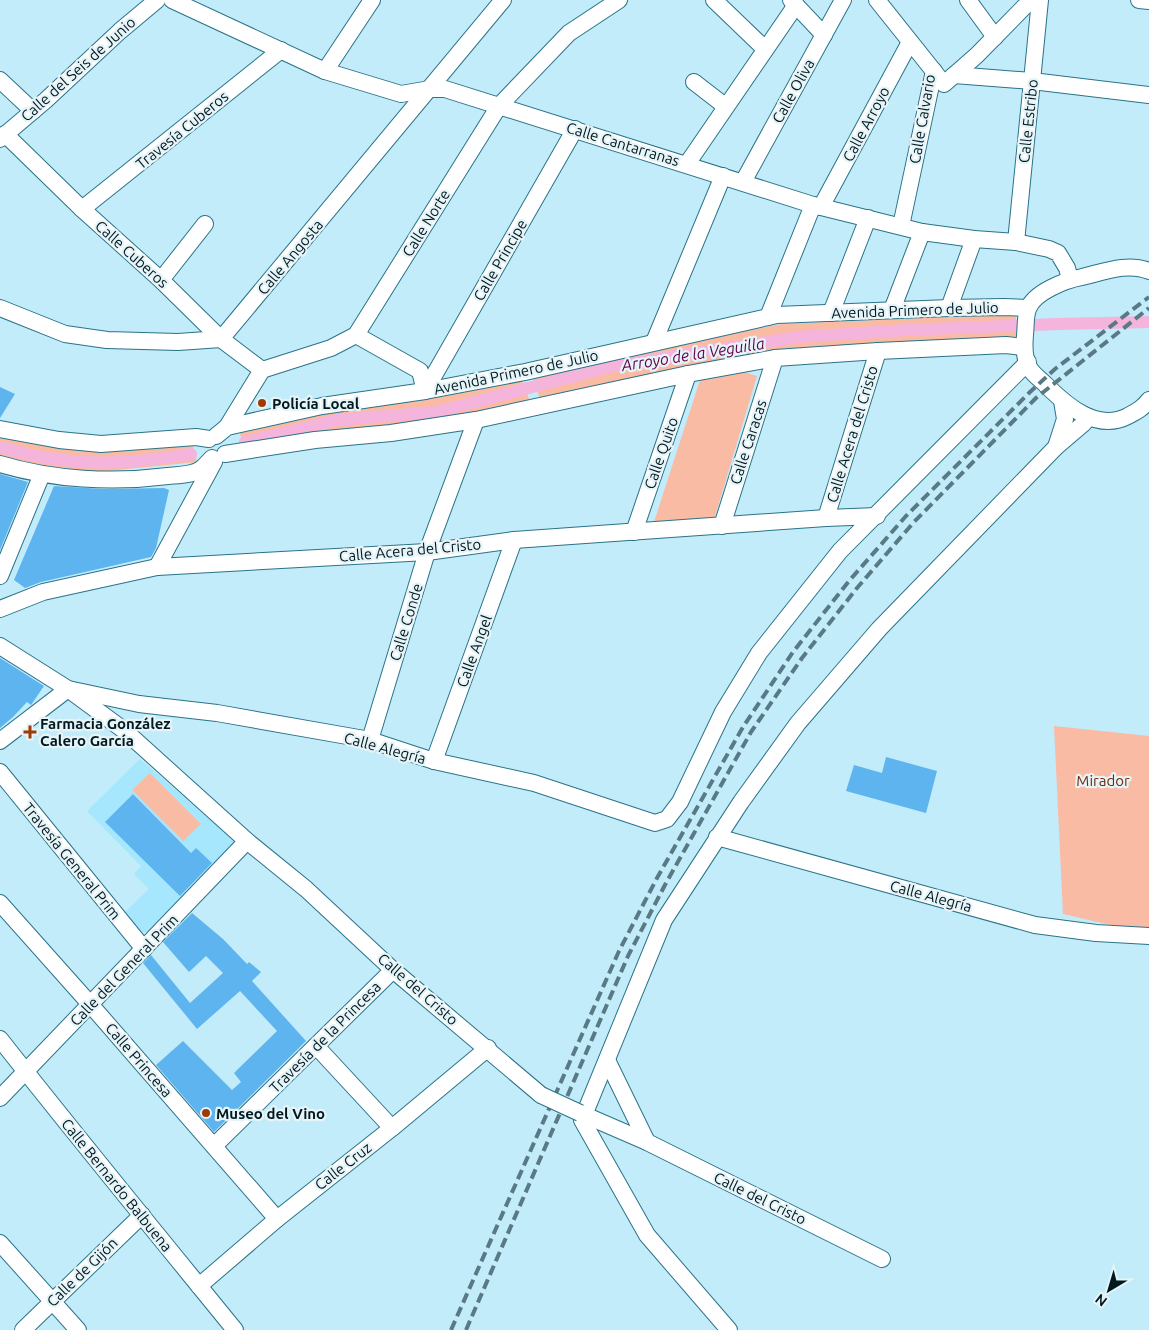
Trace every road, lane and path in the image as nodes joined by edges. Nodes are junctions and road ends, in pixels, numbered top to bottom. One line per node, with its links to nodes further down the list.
1 (157, 0): 30 (street, Calle del Seis de Junio)
2 (172, 0): 19 (street, Calle Cantarranas)
3 (372, 0): 20 (street)
4 (503, 0): 26 (street, Calle Angosta)
5 (620, 0): 28 (street, Calle Norte)
6 (714, 0): 18 (street)
7 (843, 0): 15 (street, Calle Oliva)
8 (877, 0): 17 (street, Calle Calvario)
9 (968, 0): 16 (street)
10 (1031, 0): 16 (street)
11 (1040, 0): 24 (street, Calle Estribo)
12 (1139, 0): 13 (street)
13 (1149, 1)
14 (794, 2): 15 (street); 18 (street)
15 (824, 34): 35 (street, Calle Oliva)
16 (996, 37): 22 (street)
17 (910, 42): 21 (street, Calle Calvario); 36 (street, Calle Arroyo)
18 (765, 49): 29 (street)
19 (281, 50): 20 (street, Calle Cantarranas); 37 (street, Travesía Cuberos)
20 (325, 70): 26 (street, Calle Cantarranas)
21 (934, 71): 22 (street); 40 (street, Calle Calvario)
22 (954, 75): 24 (street)
23 (0, 80): 30 (street)
24 (1032, 81): 27 (street); 43 (street, Calle Estribo)
25 (694, 82): 29 (street)
26 (430, 89): 28 (street, Calle Cantarranas); 54 (street, Calle Angosta)
27 (1149, 95)
28 (499, 106): 31 (street, Calle Cantarranas); 53 (street, Calle Norte)
29 (725, 106): 33 (street)
30 (33, 111): 32 (street, Calle del Seis de Junio)
31 (575, 129): 33 (street, Calle Cantarranas); 61 (street, Calle Principe)
32 (3, 136): 37 (street, Calle Cuberos)
33 (687, 164): 34 (street, Calle Cantarranas)
34 (723, 176): 35 (street, Calle Cantarranas); 55 (street)
35 (744, 182): 36 (street, Calle Cantarranas)
36 (817, 205): 38 (street, Calle Cantarranas); 52 (street, Calle Arroyo)
37 (82, 209): 46 (street, Calle Cuberos)
38 (868, 218): 40 (street, Calle Cantarranas); 51 (street)
39 (205, 224): 46 (street)
40 (901, 226): 41 (street, Calle Cantarranas)
41 (922, 232): 42 (street, Calle Cantarranas); 50 (street)
42 (974, 239): 43 (street, Calle Cantarranas); 48 (street)
43 (1016, 242): 45 (street, Calle Cantarranas)
44 (1149, 271): 45 (street)
45 (1070, 279): 49 (street)
46 (161, 280): 54 (street, Calle Cuberos)
47 (0, 308): 54 (street)
48 (949, 308): 49 (street, Avenida Primero de Julio); 50 (street, Avenida Primero de Julio)
49 (1028, 308): 57 (street)
50 (892, 310): 51 (street, Avenida Primero de Julio)
51 (831, 313): 52 (street, Avenida Primero de Julio)
52 (768, 317): 55 (street, Avenida Primero de Julio)
53 (356, 335): 59 (street); 61 (street)
54 (222, 339): 59 (street, Calle Cuberos)
55 (654, 342): 61 (street, Avenida Primero de Julio)
56 (878, 351): 57 (street); 58 (street); 73 (street, Calle Acera del Cristo)
57 (1026, 355): 62 (street); 72 (street)
58 (775, 358): 60 (street); 74 (street, Calle Caracas)
59 (262, 370): 67 (street)
60 (688, 374): 65 (street); 75 (street, Calle Quito)
61 (425, 391): 67 (street, Avenida Primero de Julio)
62 (1062, 401): 64 (street); 68 (street)
63 (1147, 406): 64 (street)
64 (1089, 417): 68 (street)
65 (476, 420): 69 (street); 77 (street, Calle Conde)
66 (0, 429): 67 (street, Avenida Primero de Julio)
67 (218, 434): 69 (street)
68 (1056, 447): 89 (street)
69 (218, 457): 71 (street); 78 (street)
70 (0, 464): 71 (street)
71 (42, 474): 79 (street)
72 (877, 516): 73 (street, Calle Acera del Cristo); 87 (street, Calle Alegría)
73 (826, 518): 74 (street, Calle Acera del Cristo)
74 (722, 526): 75 (street, Calle Acera del Cristo)
75 (634, 532): 76 (street, Calle Acera del Cristo)
76 (514, 540): 77 (street, Calle Acera del Cristo); 87 (street, Calle Angel)
77 (427, 552): 78 (street, Calle Acera del Cristo); 85 (street, Calle Conde)
78 (157, 567): 80 (street, Calle Acera del Cristo)
79 (0, 576)
80 (0, 609)
81 (0, 646): 82 (street, Calle del Cristo)
82 (68, 689): 83 (street, Calle Alegría); 84 (street, Calle del Cristo); 86 (street)
83 (139, 704): 84 (street); 85 (street, Calle Alegría)
84 (125, 731): 90 (street, Calle del Cristo)
85 (370, 740): 87 (street, Calle Alegría)
86 (0, 741)
87 (434, 761)
88 (0, 772): 93 (street, Travesía General Prim)
89 (717, 837): 92 (street, Calle Alegría); 99 (street)
90 (247, 841): 93 (street, Calle del General Prim); 94 (street, Calle del Cristo)
91 (0, 903): 95 (street, Calle Princesa)
92 (1149, 936)
93 (144, 949): 95 (street, Calle del General Prim)
94 (393, 970): 97 (street, Travesía de la Princesa); 98 (street, Calle del Cristo)
95 (90, 1004): 100 (street, Calle del General Prim); 105 (street, Calle Princesa)
96 (0, 1039): 100 (street, Calle Bernardo Balbuena)
97 (316, 1046): 103 (street); 105 (street, Travesía de la Princesa)
98 (488, 1048): 102 (street, Calle del Cristo, bridge); 103 (street, Calle Cruz)
99 (607, 1060): 102 (street); 104 (street)
100 (25, 1071): 101 (street, Calle del General Prim); 106 (street, Calle Bernardo Balbuena)
101 (0, 1098)
102 (582, 1114): 104 (street, Calle del Cristo); 115 (street)
103 (392, 1128): 107 (street, Calle Cruz)
104 (647, 1142): 109 (street, Calle del Cristo)
105 (214, 1146): 107 (street, Calle Princesa)
106 (142, 1214): 110 (street, Calle Bernardo Balbuena); 111 (street, Calle de Gijón)
107 (276, 1219): 110 (street, Calle Cruz)
108 (0, 1243): 111 (street)
109 (882, 1259)
110 (199, 1286): 114 (street, Calle Bernardo Balbuena)
111 (52, 1301): 112 (street, Calle de Gijón); 113 (street)
112 (23, 1330)
113 (78, 1330)
114 (235, 1330)
115 (730, 1330)

